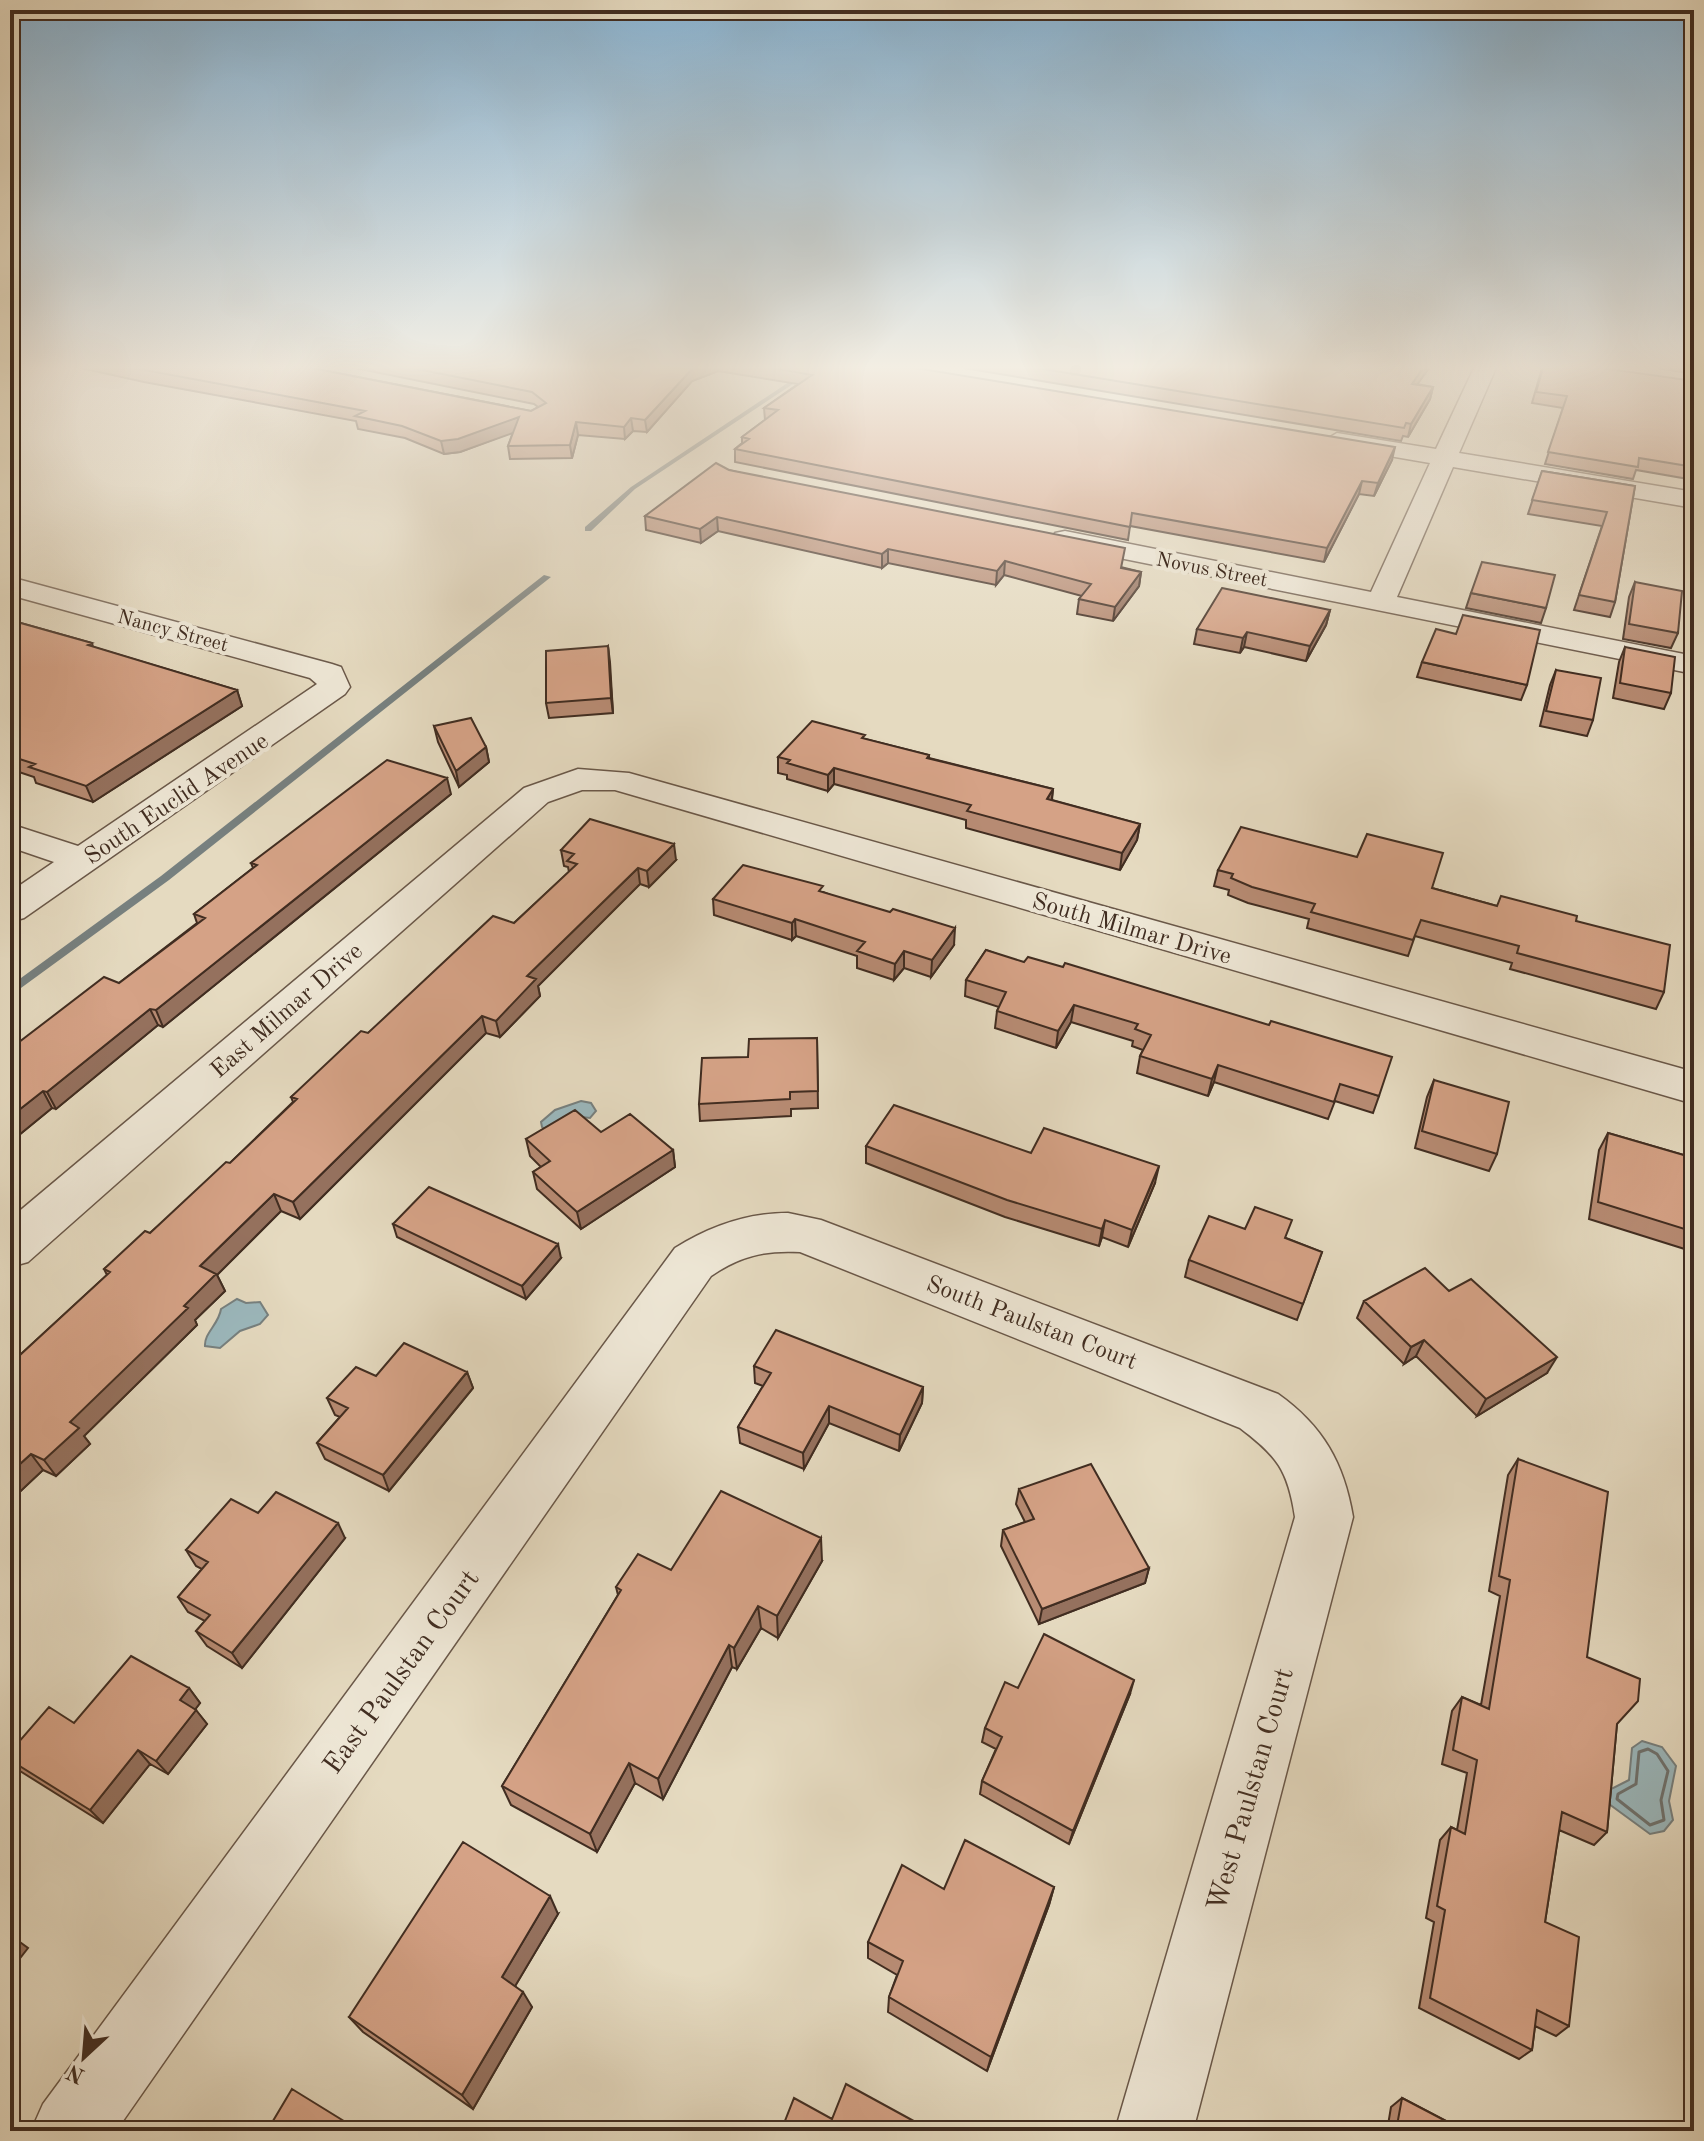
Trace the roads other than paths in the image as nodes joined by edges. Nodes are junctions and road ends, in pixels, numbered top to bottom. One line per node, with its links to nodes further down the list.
1 (1440, 468): 6 (street)
2 (1503, 468): 3 (street)
3 (1694, 500)
4 (1040, 534): 6 (street, Novus Street)
5 (10, 586): 8 (street, Nancy Street)
6 (1380, 603): 7 (street, Novus Street)
7 (1694, 665)
8 (333, 680): 11 (street, South Euclid Avenue)
9 (569, 781): 13 (street, South Milmar Drive); 15 (street, East Milmar Drive)
10 (10, 835): 11 (street)
11 (83, 860): 12 (street, South Euclid Avenue)
12 (10, 910)
13 (1694, 1088)
14 (748, 1233): 16 (street, South Paulstan Court); 17 (street, East Paulstan Court)
15 (10, 1248)
16 (1302, 1448): 18 (street, West Paulstan Court)
17 (70, 2131)
18 (1154, 2131)

